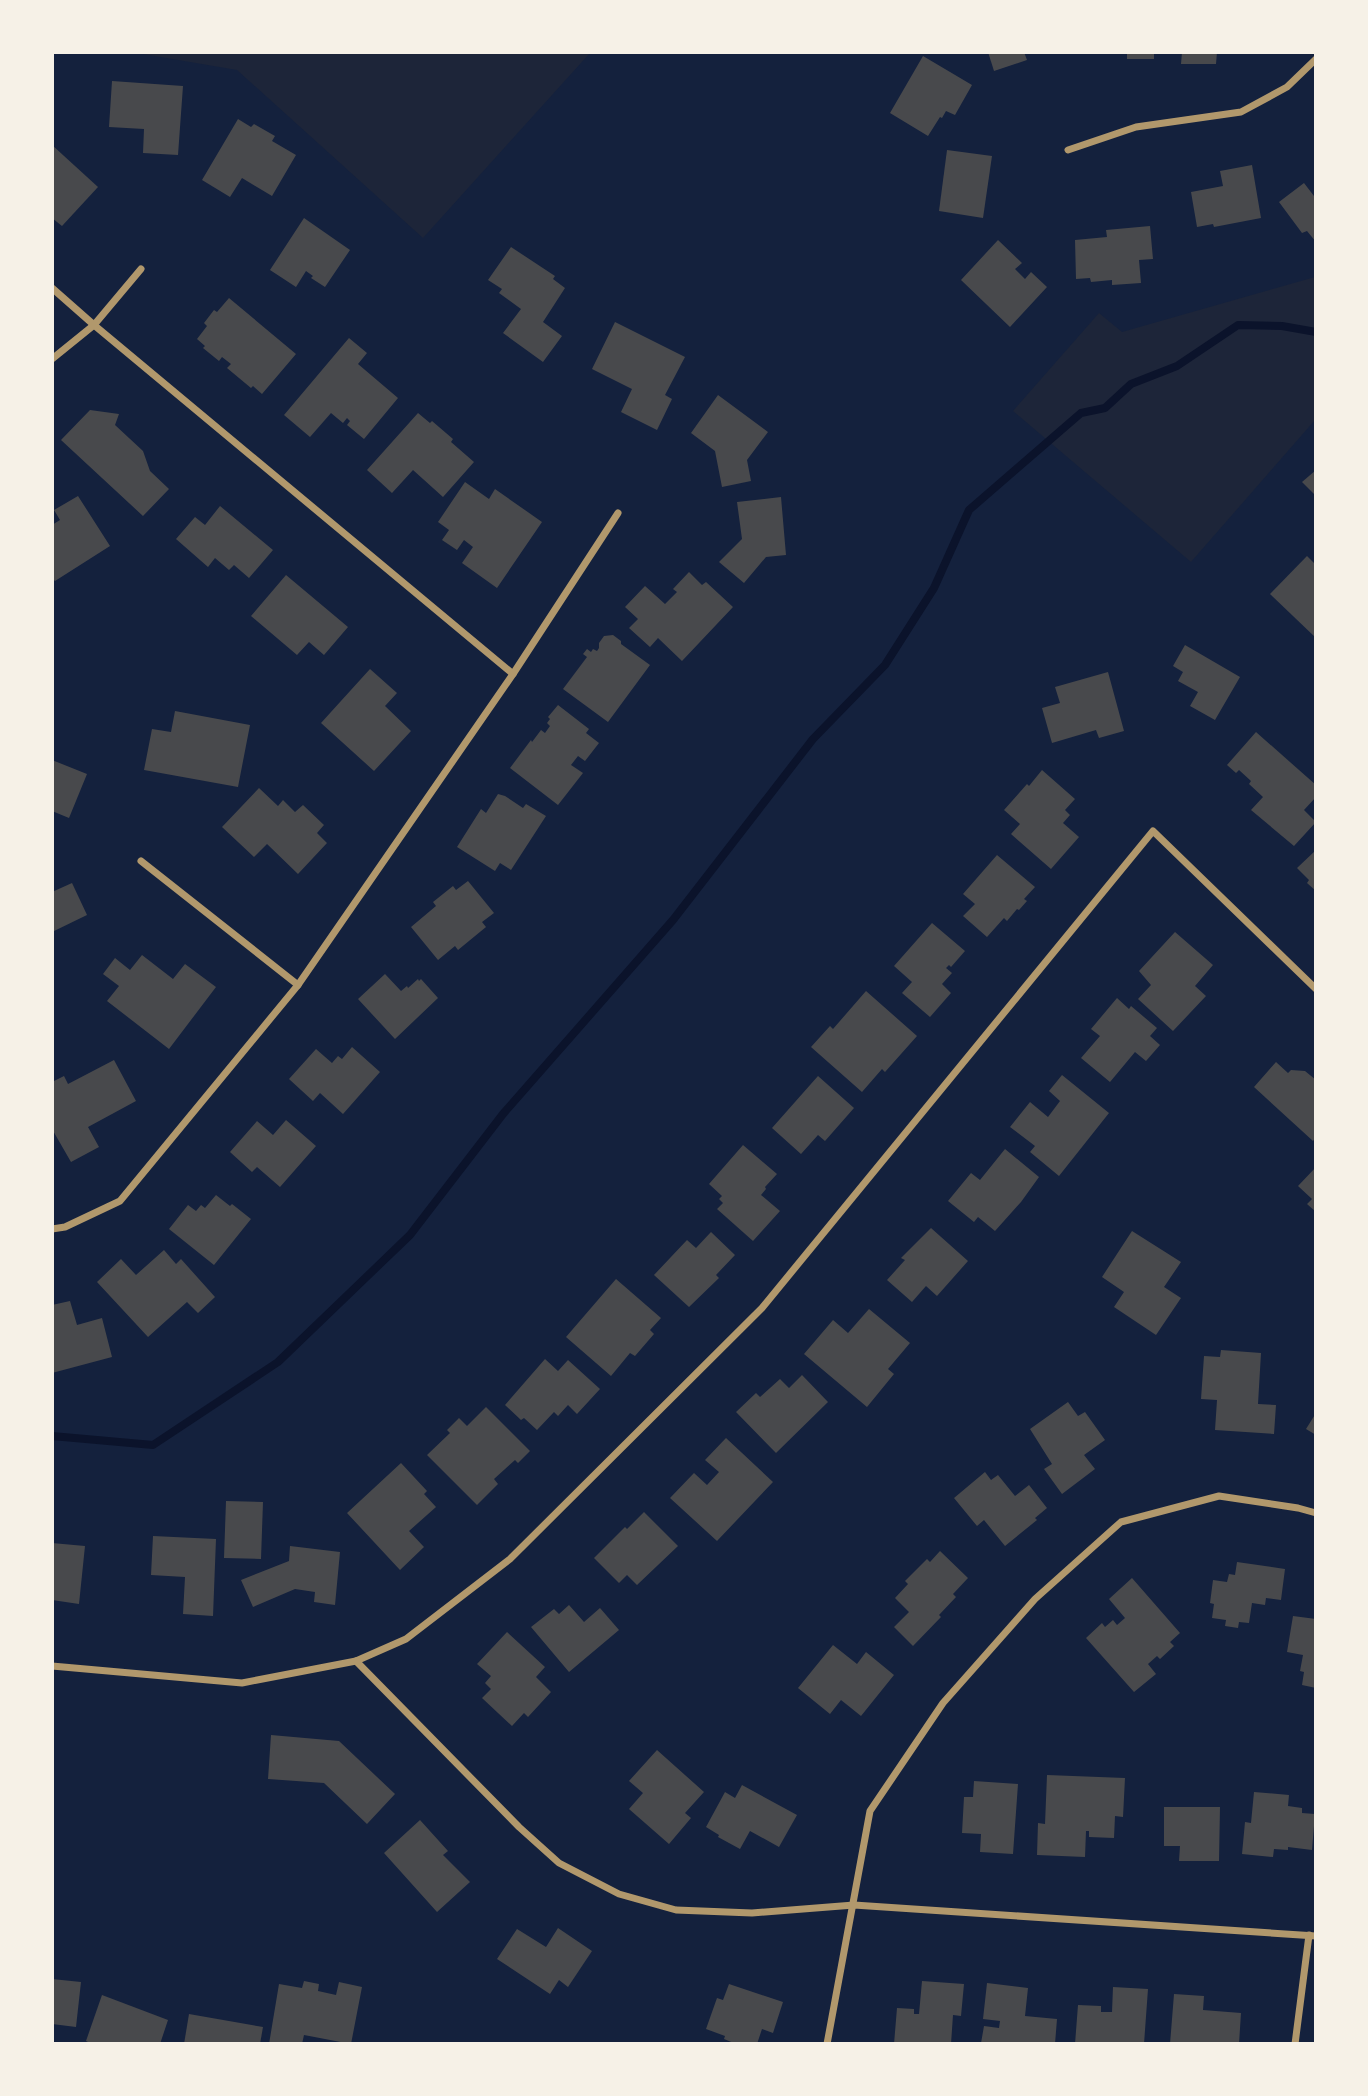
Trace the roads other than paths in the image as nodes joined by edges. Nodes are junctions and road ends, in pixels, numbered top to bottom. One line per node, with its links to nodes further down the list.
1 (1315, 59): 2 (street)
2 (1068, 150)
3 (141, 270): 5 (street)
4 (52, 288): 5 (street)
5 (94, 325): 6 (street); 8 (street)
6 (52, 359)
7 (618, 513): 8 (street)
8 (513, 674): 10 (street)
9 (141, 861): 10 (street)
10 (298, 985): 12 (street)
11 (1315, 989): 14 (street)
12 (52, 1229)
13 (1315, 1513): 16 (street)
14 (356, 1661): 15 (street); 16 (street)
15 (52, 1666)
16 (854, 1905): 17 (street); 18 (street)
17 (1312, 1936): 19 (street)
18 (827, 2043)
19 (1295, 2043)

